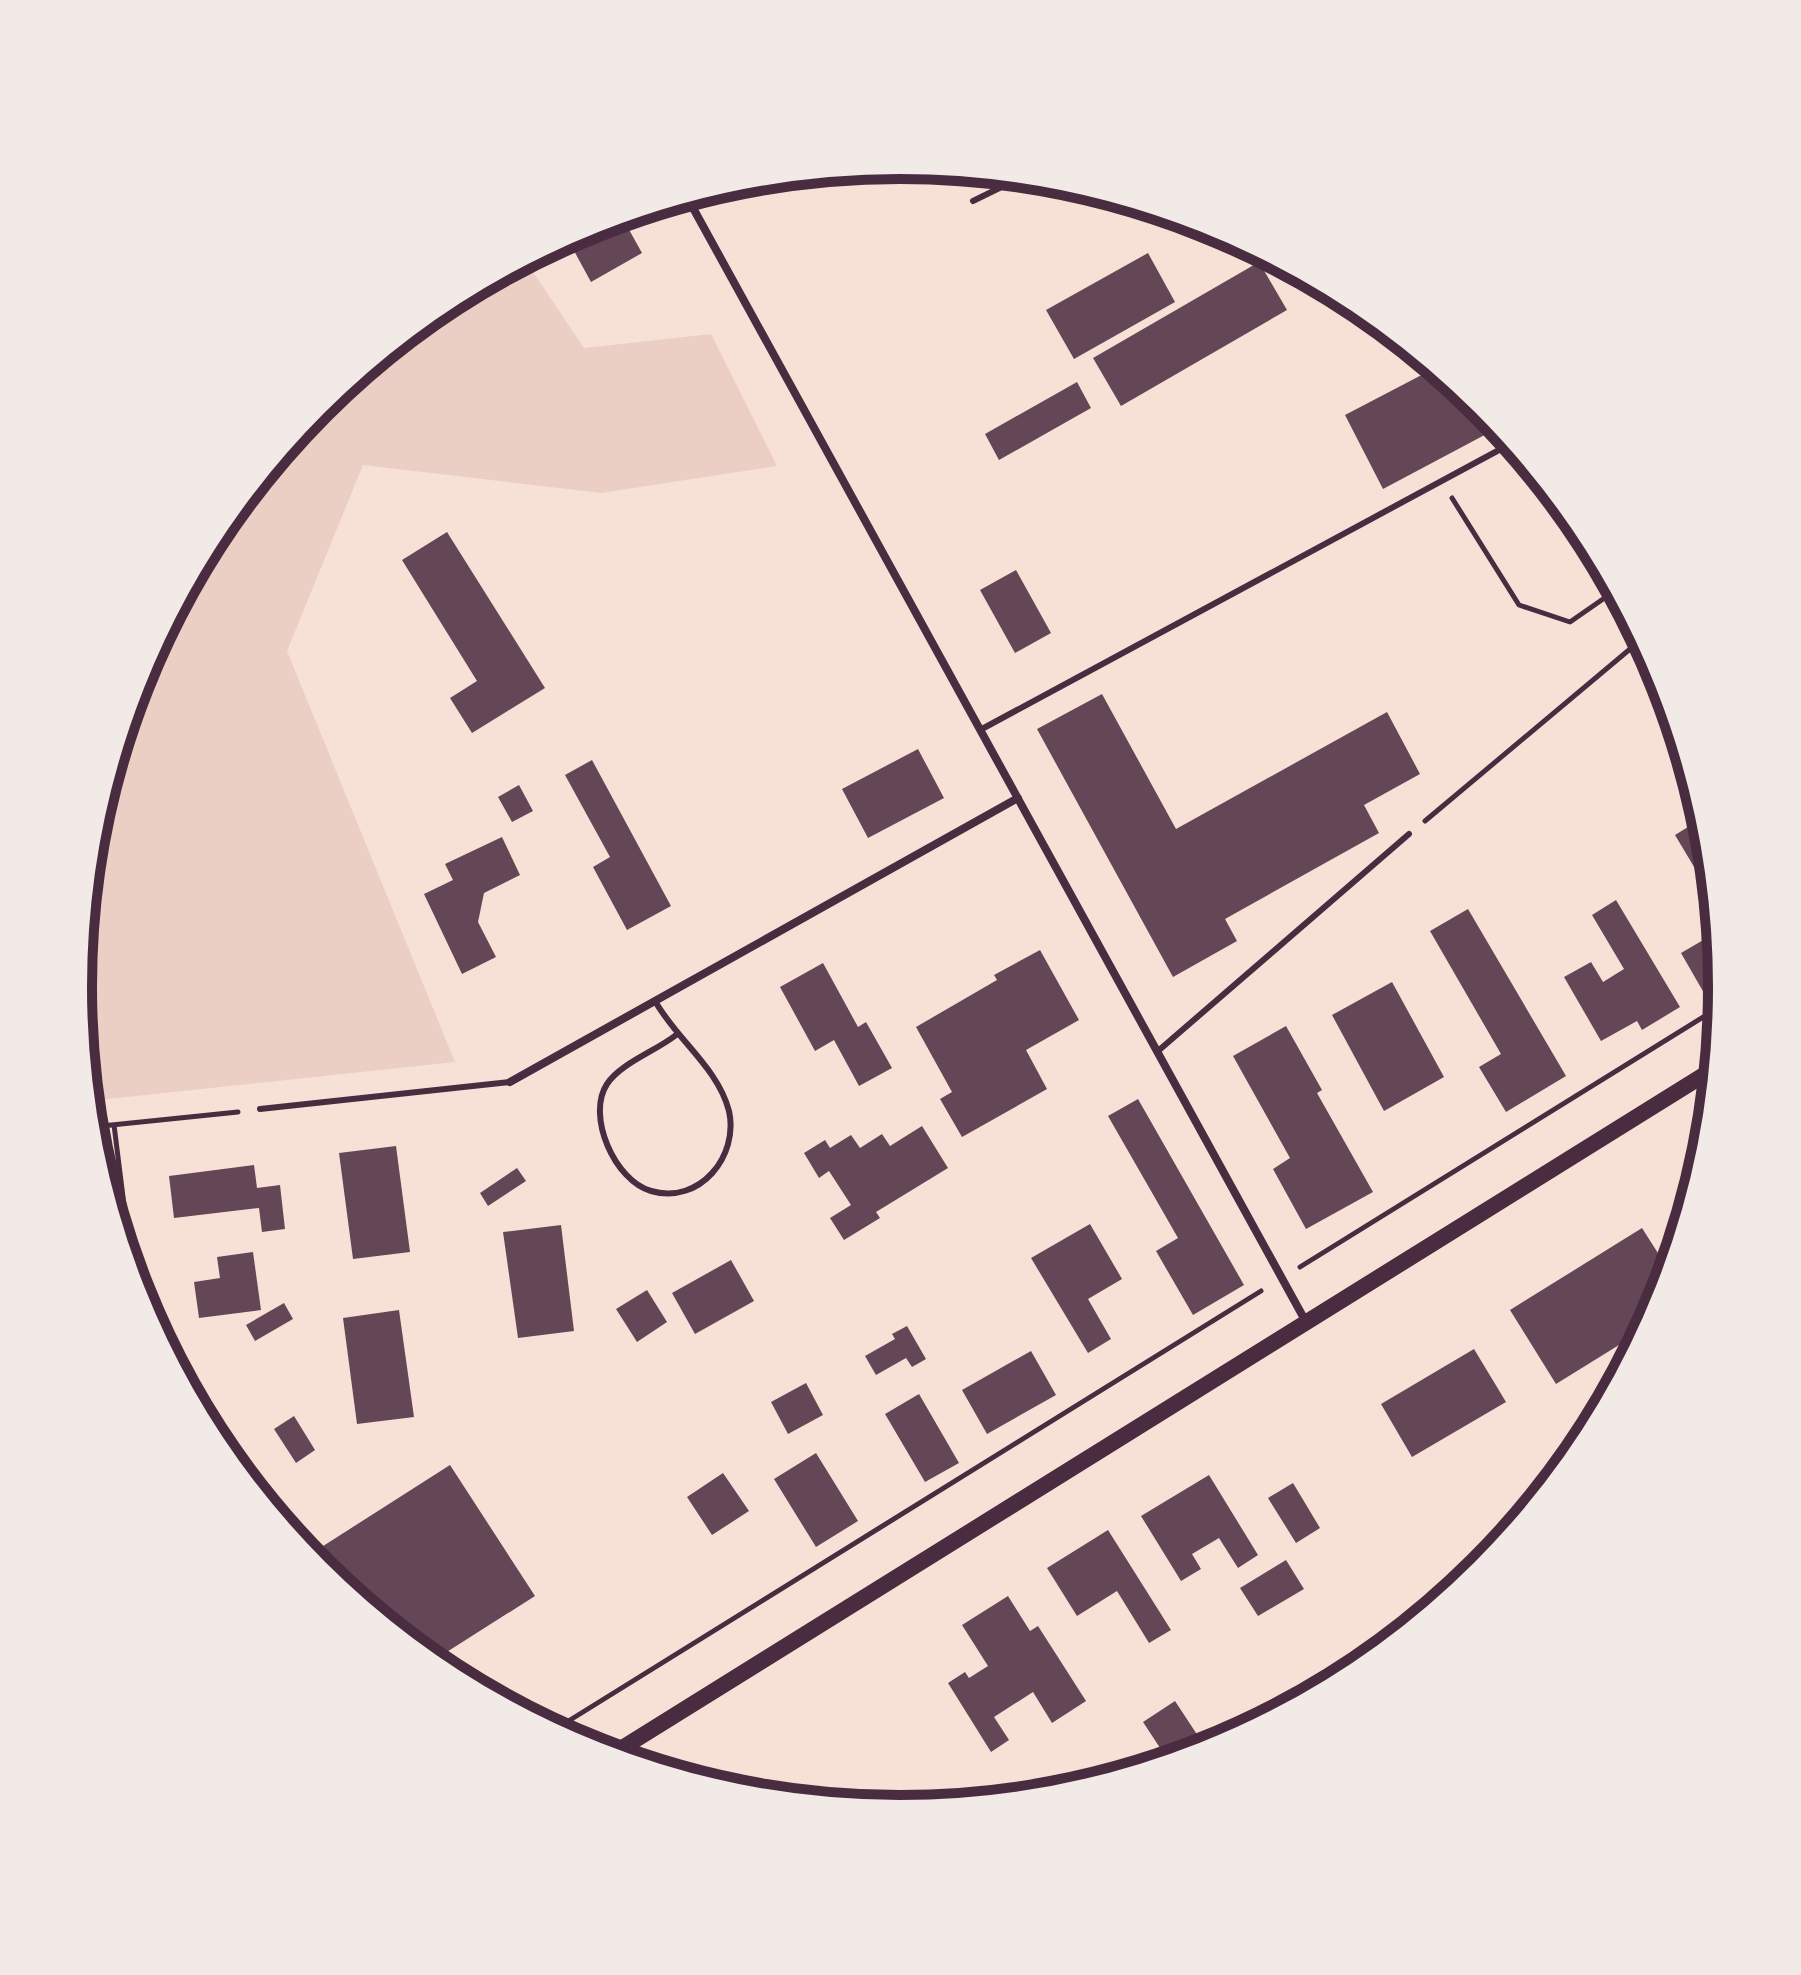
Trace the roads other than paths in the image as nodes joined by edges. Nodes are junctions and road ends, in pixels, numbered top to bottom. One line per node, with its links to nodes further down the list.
1 (1004, 186): 2 (lane)
2 (973, 201)
3 (692, 207): 5 (street)
4 (1502, 448): 5 (lane)
5 (980, 730): 6 (street)
6 (1018, 798): 8 (street); 10 (street)
7 (1409, 834): 10 (lane)
8 (655, 1001): 9 (lane); 12 (street)
9 (676, 1035): 9 (lane)
10 (1158, 1051): 14 (street)
11 (1704, 1075): 14 (main road)
12 (510, 1082): 13 (lane)
13 (260, 1109)
14 (1306, 1322): 15 (main road)
15 (624, 1747)

